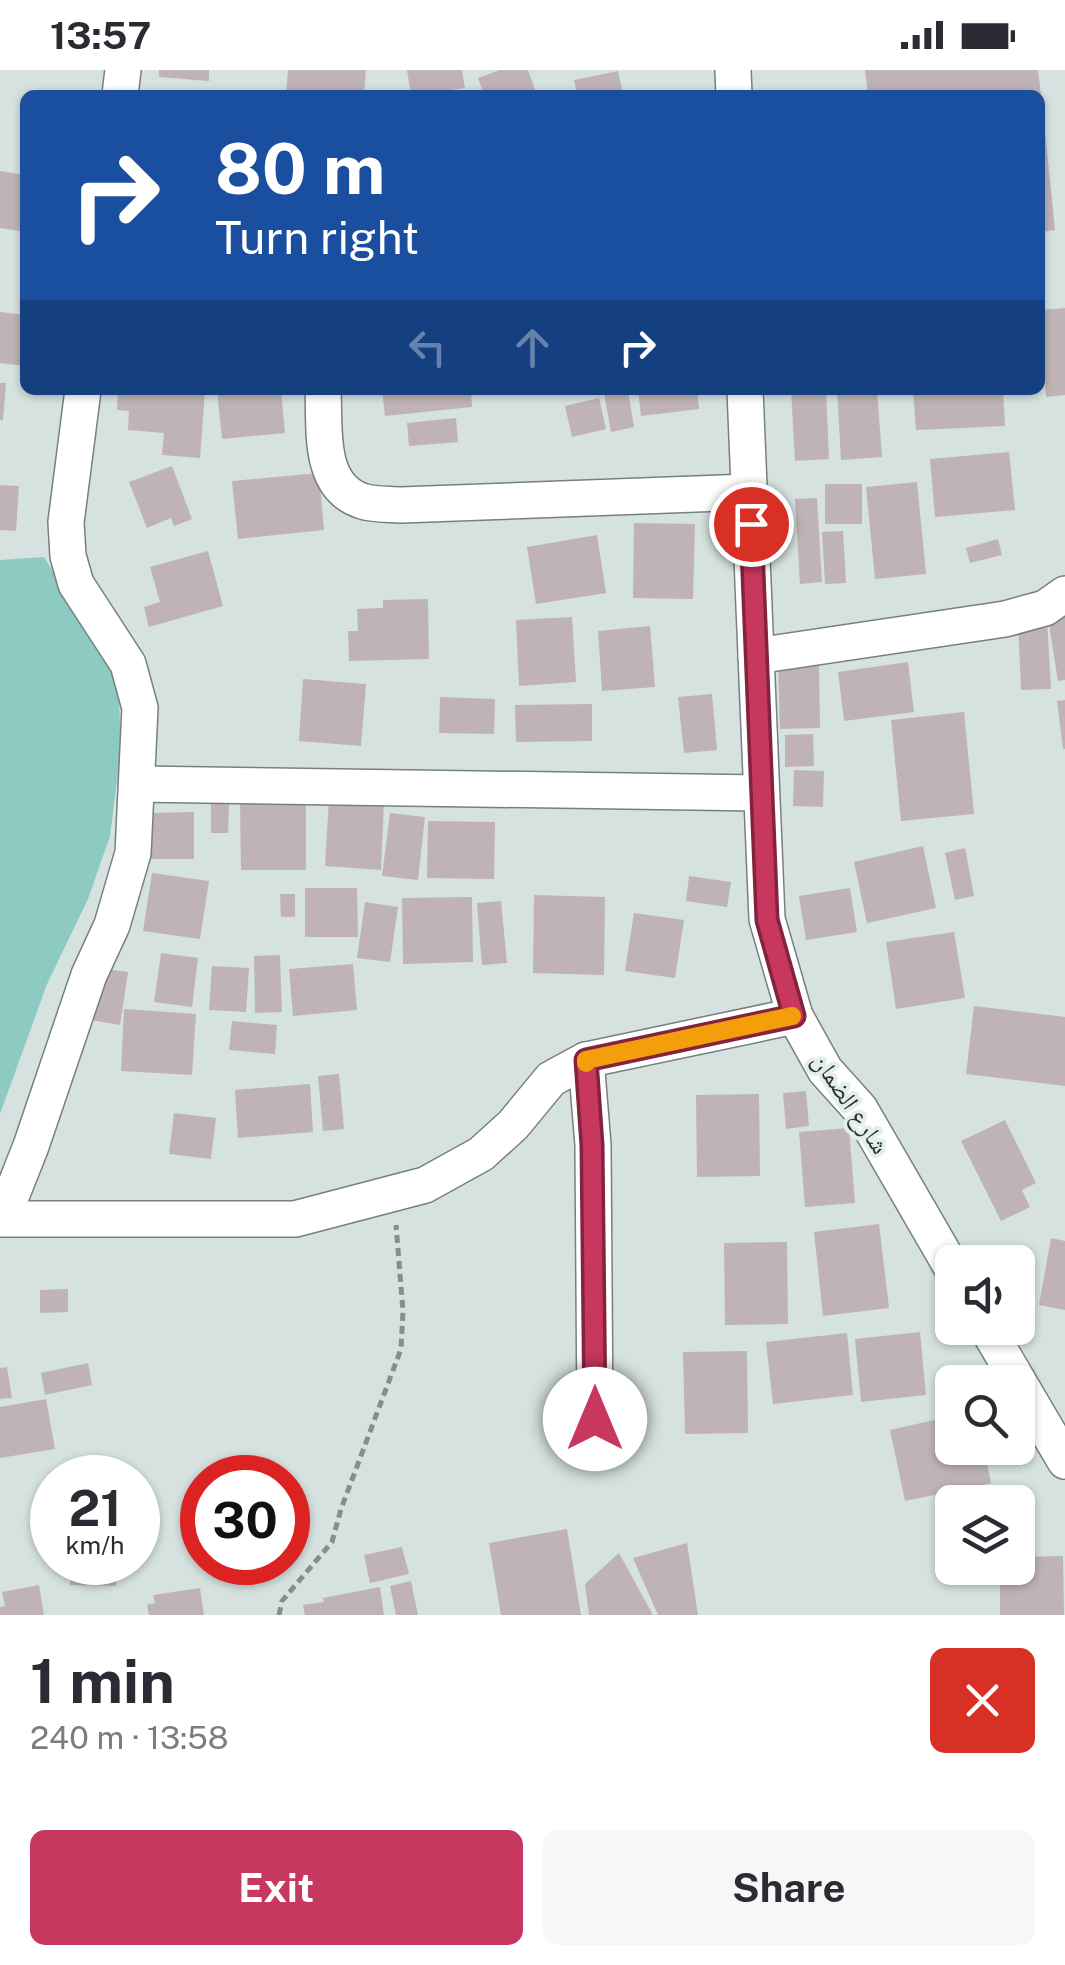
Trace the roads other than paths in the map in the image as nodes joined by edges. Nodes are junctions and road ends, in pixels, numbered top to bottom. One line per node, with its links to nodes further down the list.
1 (82, 395): 7 (street)
2 (324, 395): 4 (street)
3 (745, 395): 4 (street, شارع الضمان)
4 (749, 492): 6 (street, شارع الضمان)
5 (1065, 594): 6 (street)
6 (756, 656): 8 (street, شارع الضمان)
7 (137, 784): 8 (street); 11 (street)
8 (762, 793): 9 (street, شارع الضمان)
9 (794, 1016): 10 (street); 12 (street, شارع الضمان)
10 (586, 1060): 11 (street); 14 (street)
11 (0, 1216)
12 (939, 1245)
13 (997, 1345): 15 (street)
14 (595, 1419)
15 (1065, 1461)

